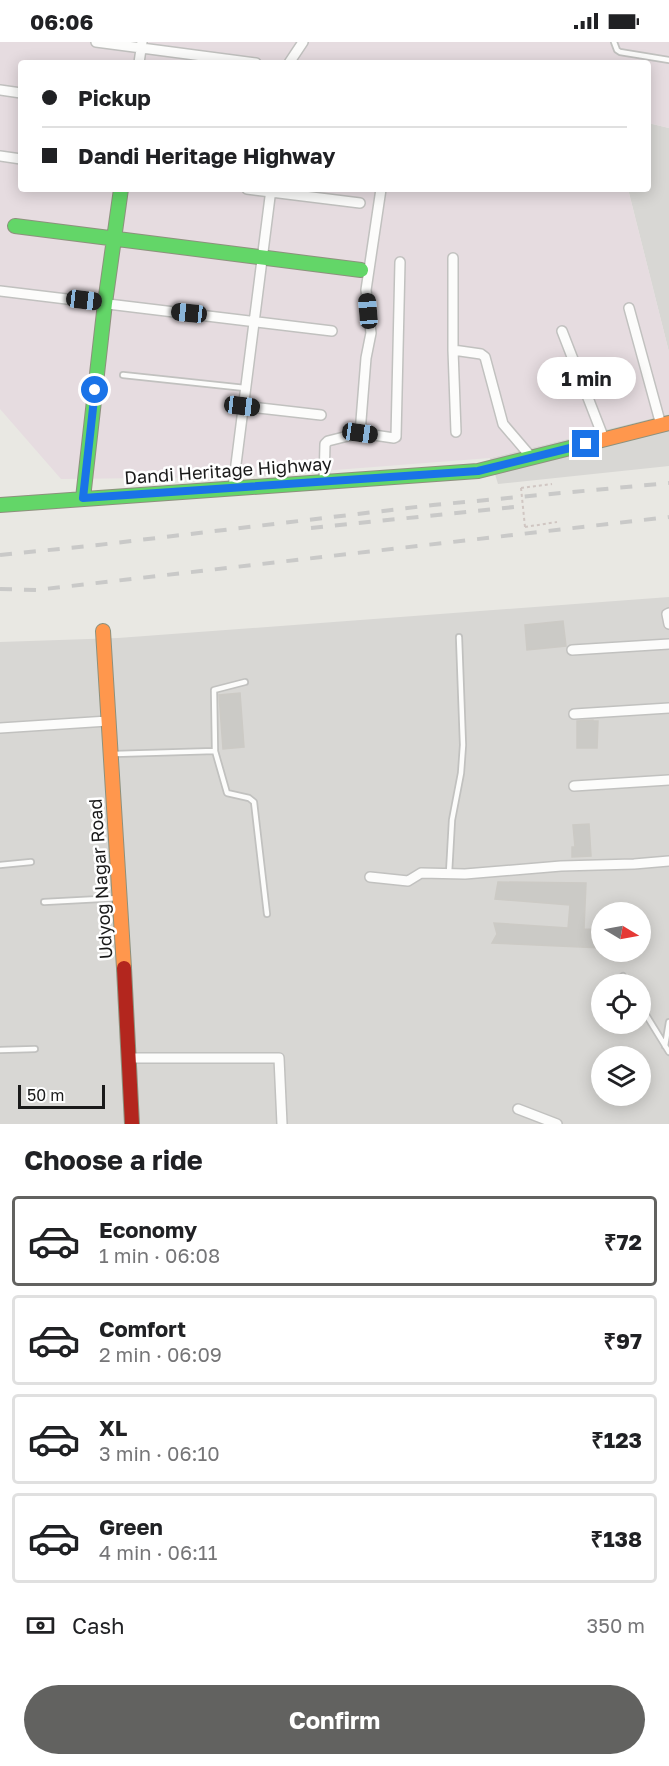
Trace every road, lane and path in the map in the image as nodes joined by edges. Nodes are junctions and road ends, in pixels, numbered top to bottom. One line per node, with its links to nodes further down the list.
1 (96, 42): 4 (street)
2 (303, 42): 7 (street)
3 (614, 42): 8 (lane)
4 (142, 45): 5 (street); 6 (street)
5 (140, 60)
6 (237, 60)
7 (291, 60)
8 (669, 60)
9 (0, 90): 10 (street)
10 (18, 93)
11 (0, 156): 12 (street)
12 (18, 159)
13 (121, 192): 19 (main road)
14 (271, 192): 20 (street)
15 (278, 192): 17 (street)
16 (381, 192): 37 (street)
17 (360, 203)
18 (15, 226): 19 (main road)
19 (115, 239): 20 (main road); 25 (main road)
20 (262, 257): 23 (main road); 27 (street)
21 (453, 258): 30 (street)
22 (400, 262): 37 (street)
23 (361, 270)
24 (0, 291): 25 (street)
25 (105, 303): 27 (street); 43 (main road)
26 (629, 308): 35 (street)
27 (253, 320): 28 (street); 32 (street)
28 (332, 331)
29 (562, 332): 38 (street)
30 (453, 350): 36 (street); 39 (street)
31 (123, 375): 32 (lane)
32 (245, 388): 33 (street)
33 (242, 406): 34 (street); 42 (street)
34 (321, 415)
35 (665, 424): 38 (main road, Dandi Heritage Highway)
36 (456, 432)
37 (360, 433): 40 (street)
38 (604, 439): 39 (main road, Dandi Heritage Highway)
39 (532, 458): 40 (main road, Dandi Heritage Highway)
40 (324, 482): 42 (main road, Dandi Heritage Highway)
41 (552, 484): 45 (path, bridge)
42 (232, 488): 43 (main road, Dandi Heritage Highway)
43 (83, 498): 44 (main road, Dandi Heritage Highway)
44 (0, 505)
45 (556, 522)
46 (668, 613): 47 (street)
47 (669, 624)
48 (103, 631): 55 (main road, Udyog Nagar Road)
49 (459, 637): 64 (lane)
50 (669, 644): 51 (street)
51 (572, 650)
52 (245, 682): 57 (lane)
53 (669, 708): 54 (street)
54 (574, 714)
55 (108, 721): 56 (street); 58 (main road, Udyog Nagar Road)
56 (0, 728)
57 (215, 751): 58 (lane); 68 (lane)
58 (111, 754): 66 (main road, Udyog Nagar Road)
59 (669, 780): 60 (street)
60 (574, 786)
61 (669, 861): 64 (street)
62 (31, 862): 63 (lane)
63 (0, 865)
64 (449, 874): 65 (street)
65 (370, 878)
66 (120, 898): 67 (lane); 75 (main road, Udyog Nagar Road)
67 (44, 902)
68 (267, 914)
69 (669, 1022): 71 (lane)
70 (651, 1023): 71 (lane)
71 (665, 1046): 74 (lane)
72 (35, 1049): 73 (lane)
73 (0, 1050)
74 (669, 1052)
75 (130, 1058): 77 (main road, Udyog Nagar Road); 78 (street)
76 (518, 1109): 79 (street)
77 (132, 1124)
78 (282, 1124)
79 (557, 1124)

